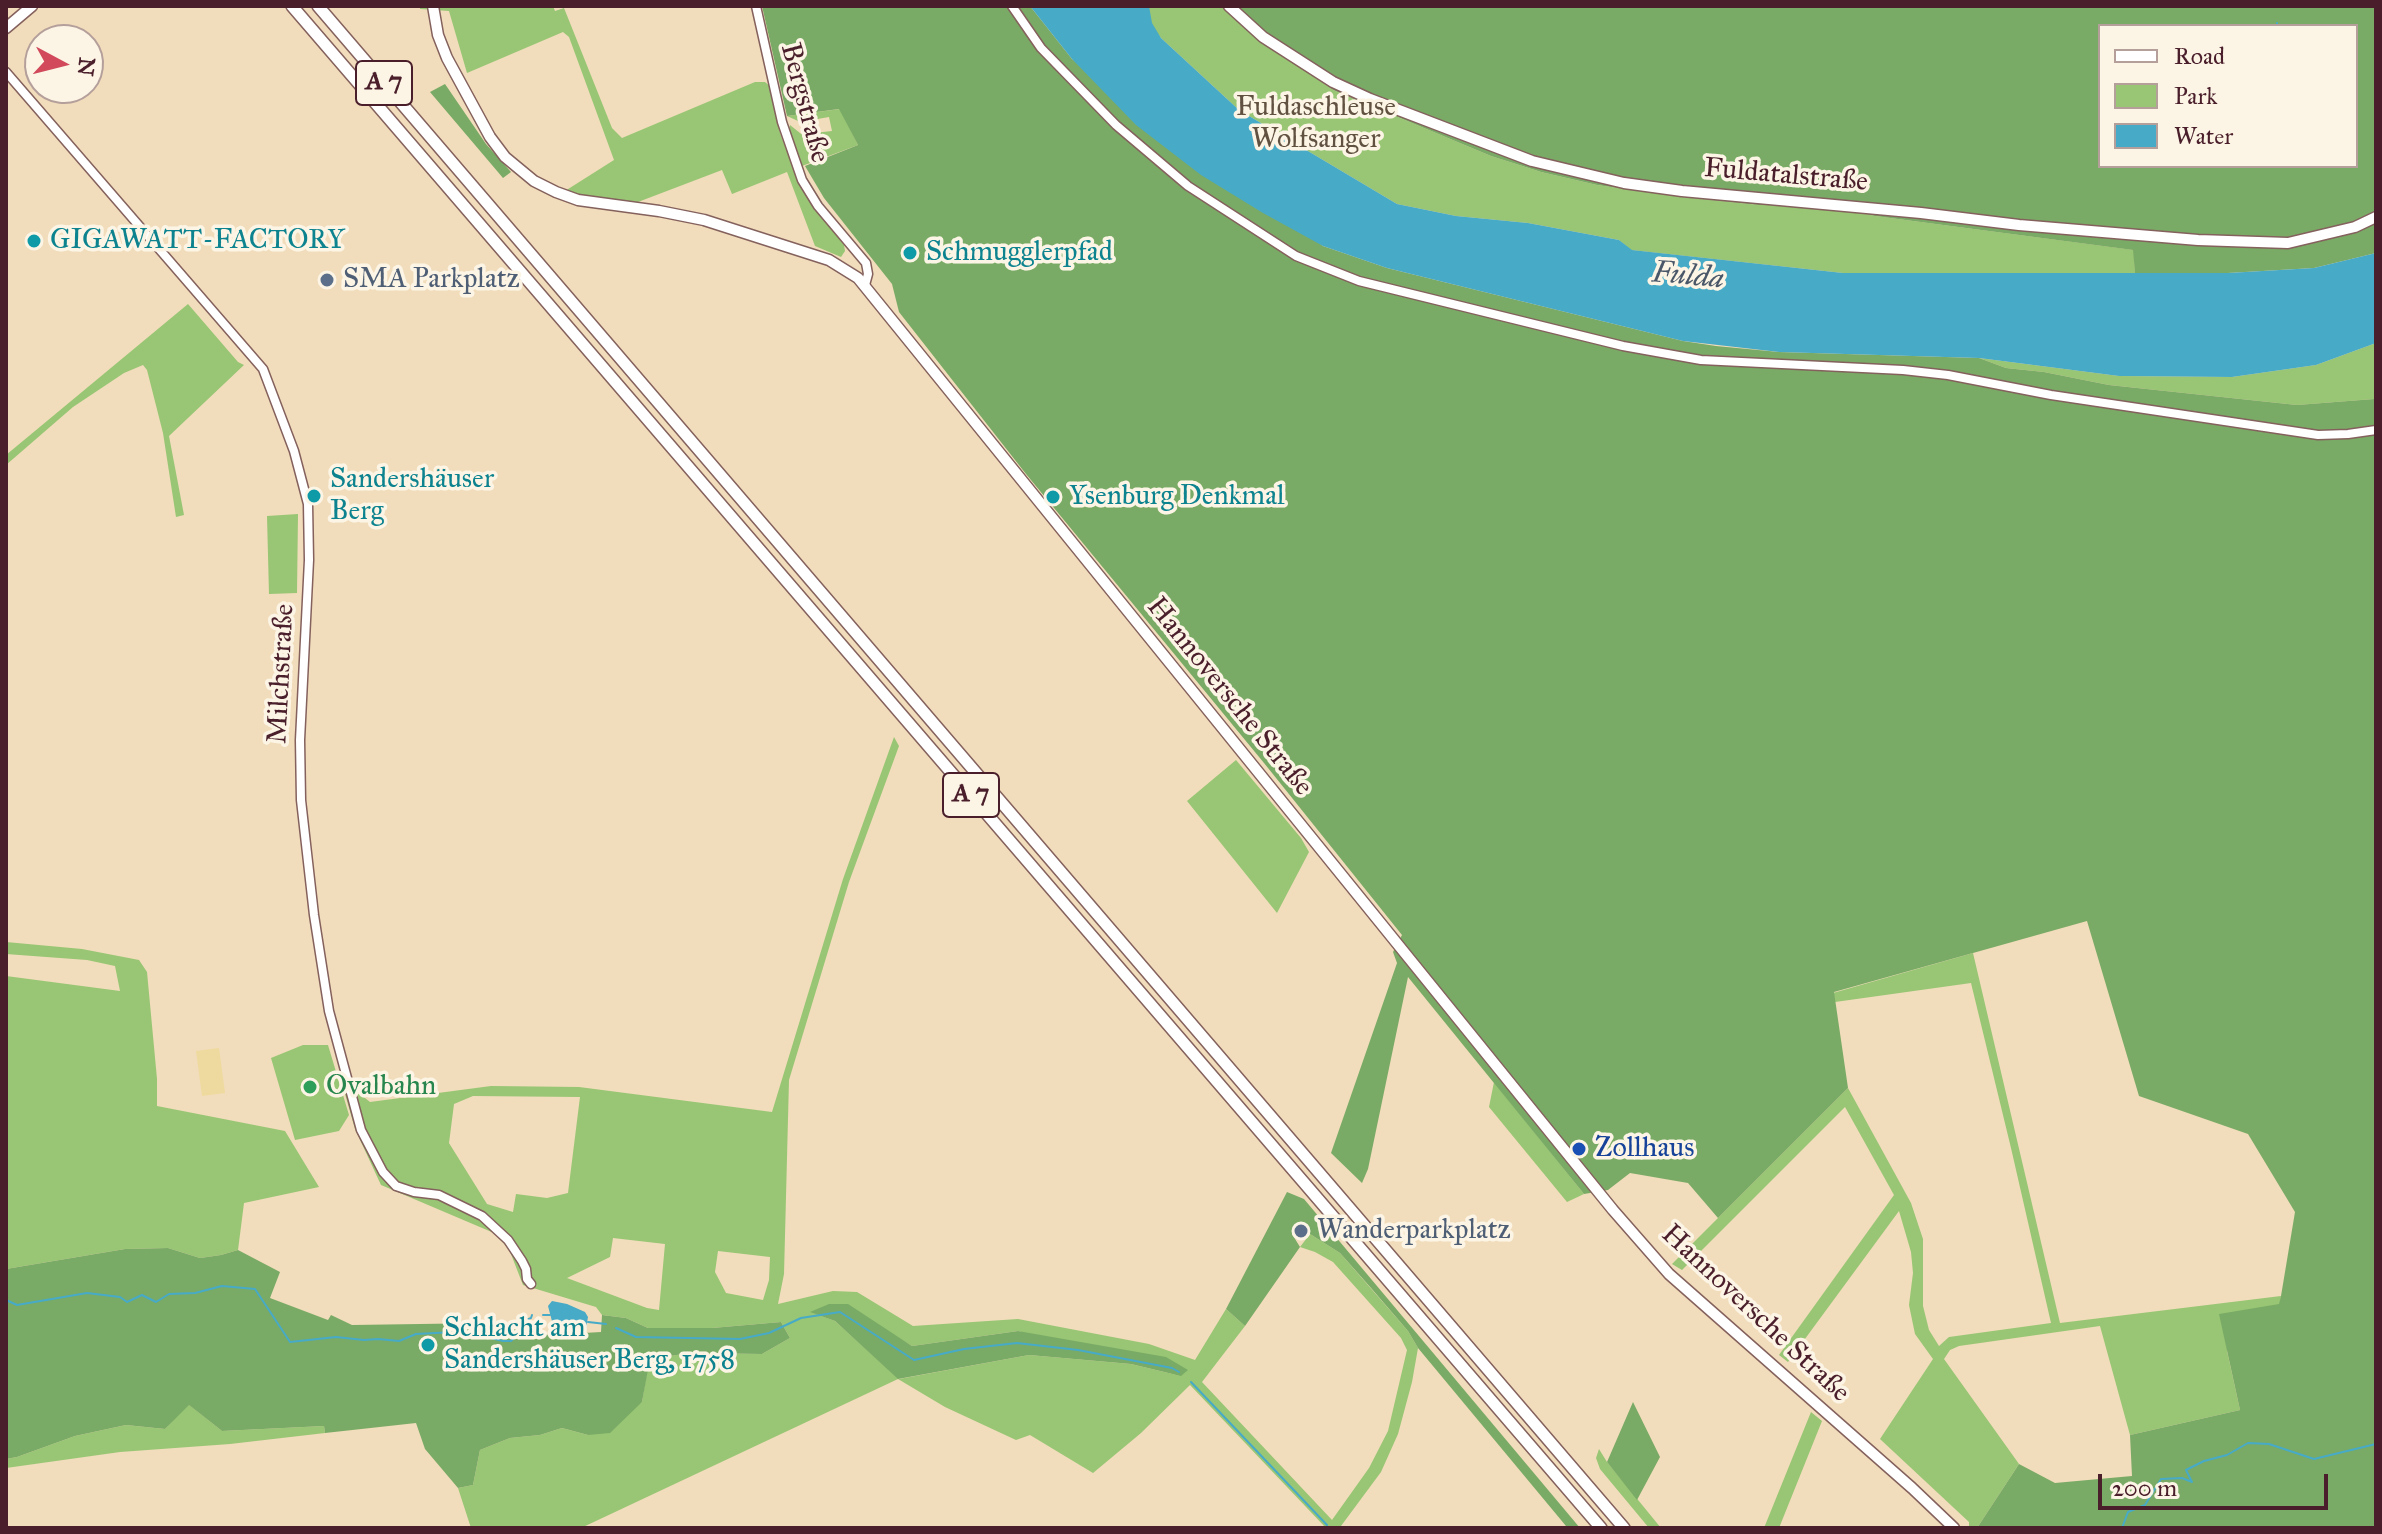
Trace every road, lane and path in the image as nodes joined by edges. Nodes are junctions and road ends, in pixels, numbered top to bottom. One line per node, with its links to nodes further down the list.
1 (32, 6): 8 (main road)
2 (292, 6): 14 (highway, A 7)
3 (318, 6): 15 (highway, A 7)
4 (433, 6): 11 (main road, Hannoversche Straße)
5 (756, 6): 11 (street, Bergstraße)
6 (1012, 6): 12 (street)
7 (1229, 6): 10 (main road, Fuldatalstraße)
8 (6, 28)
9 (6, 72): 13 (street, Milchstraße)
10 (2376, 217)
11 (865, 285): 16 (main road, Hannoversche Straße)
12 (2376, 430)
13 (531, 1284)
14 (1601, 1528)
15 (1624, 1528)
16 (1954, 1528)

